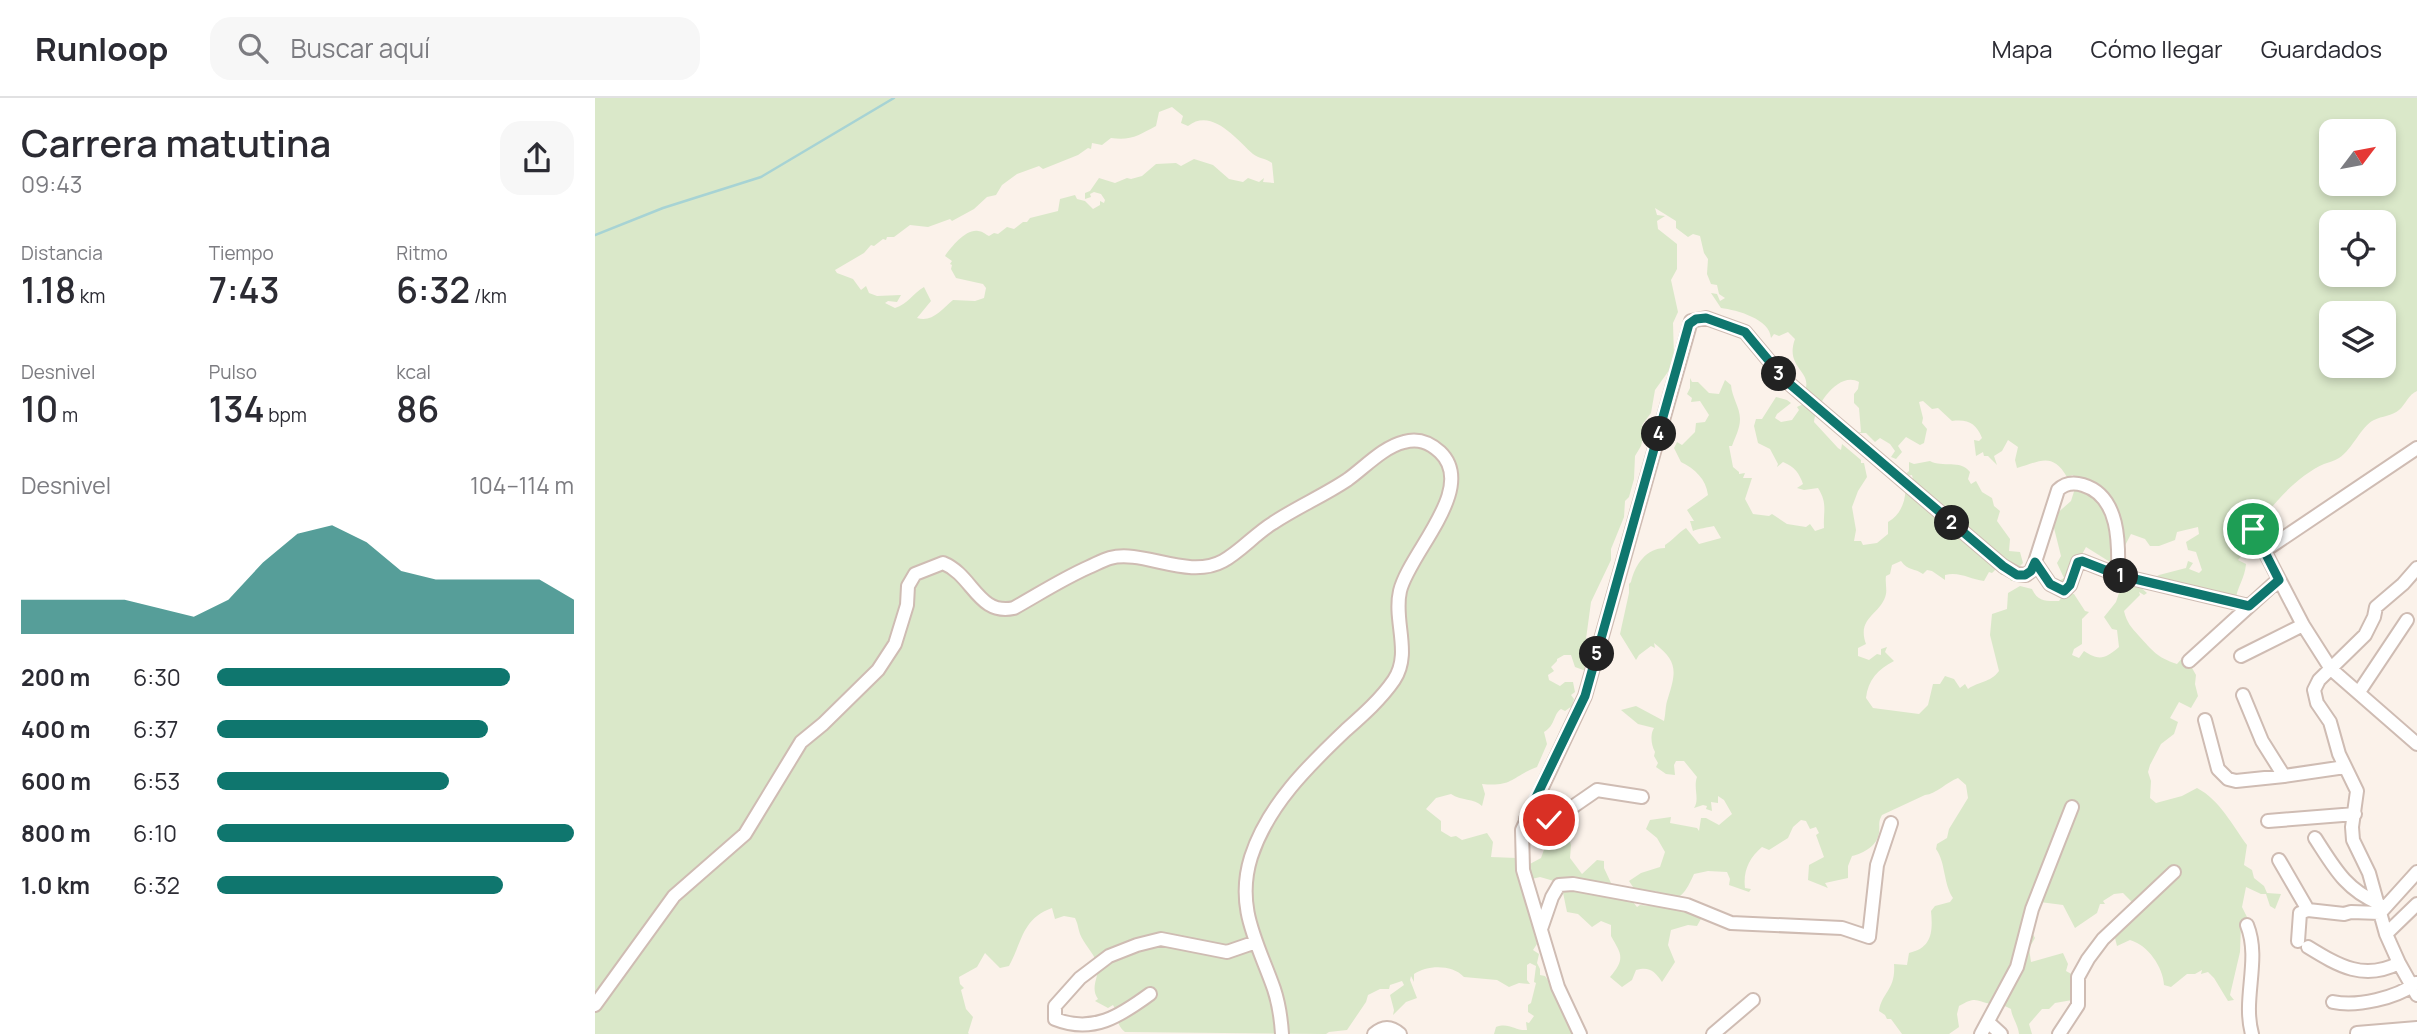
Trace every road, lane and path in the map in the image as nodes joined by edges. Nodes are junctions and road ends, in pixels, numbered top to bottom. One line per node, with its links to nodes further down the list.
1 (2417, 448): 3 (street)
2 (2253, 529): 3 (street)
3 (2264, 551): 7 (street)
4 (2035, 562): 6 (street); 6 (street); 23 (street)
5 (2417, 568): 13 (street)
6 (2118, 575): 8 (street)
7 (2279, 580): 8 (street); 10 (street)
8 (2249, 606): 12 (street)
9 (2407, 620): 14 (street)
10 (2303, 625): 11 (street); 13 (street)
11 (2241, 656)
12 (2189, 661)
13 (2332, 669): 14 (street); 18 (street)
14 (2359, 692): 17 (street)
15 (2243, 695): 19 (street)
16 (2204, 720): 19 (street)
17 (2417, 744)
18 (2345, 767): 19 (street); 22 (street)
19 (2284, 776)
20 (1642, 797): 23 (street)
21 (2072, 807): 44 (street)
22 (2355, 814): 24 (street); 31 (street)
23 (1526, 818): 34 (street)
24 (2268, 821)
25 (1891, 823): 34 (street)
26 (2315, 838): 31 (street)
27 (2279, 860): 32 (street)
28 (2173, 872): 52 (street)
29 (2417, 872): 31 (street)
30 (2417, 904): 35 (street)
31 (2379, 908): 32 (street); 35 (street)
32 (2308, 910): 37 (street)
33 (2247, 925): 53 (street)
34 (1541, 930): 49 (street)
35 (2386, 934): 37 (street)
36 (1256, 942): 39 (street); 42 (street); 46 (street)
37 (2399, 963): 38 (street)
38 (2415, 988): 41 (street)
39 (1150, 994)
40 (1753, 1000): 50 (street)
41 (2333, 1002)
42 (595, 1005)
43 (2417, 1028): 45 (street)
44 (1985, 1029): 51 (street)
45 (2357, 1033)
46 (1282, 1034)
47 (1374, 1034): 48 (street)
48 (1400, 1034)
49 (1580, 1034)
50 (1713, 1034)
51 (2001, 1034)
52 (2059, 1034)
53 (2252, 1034)

